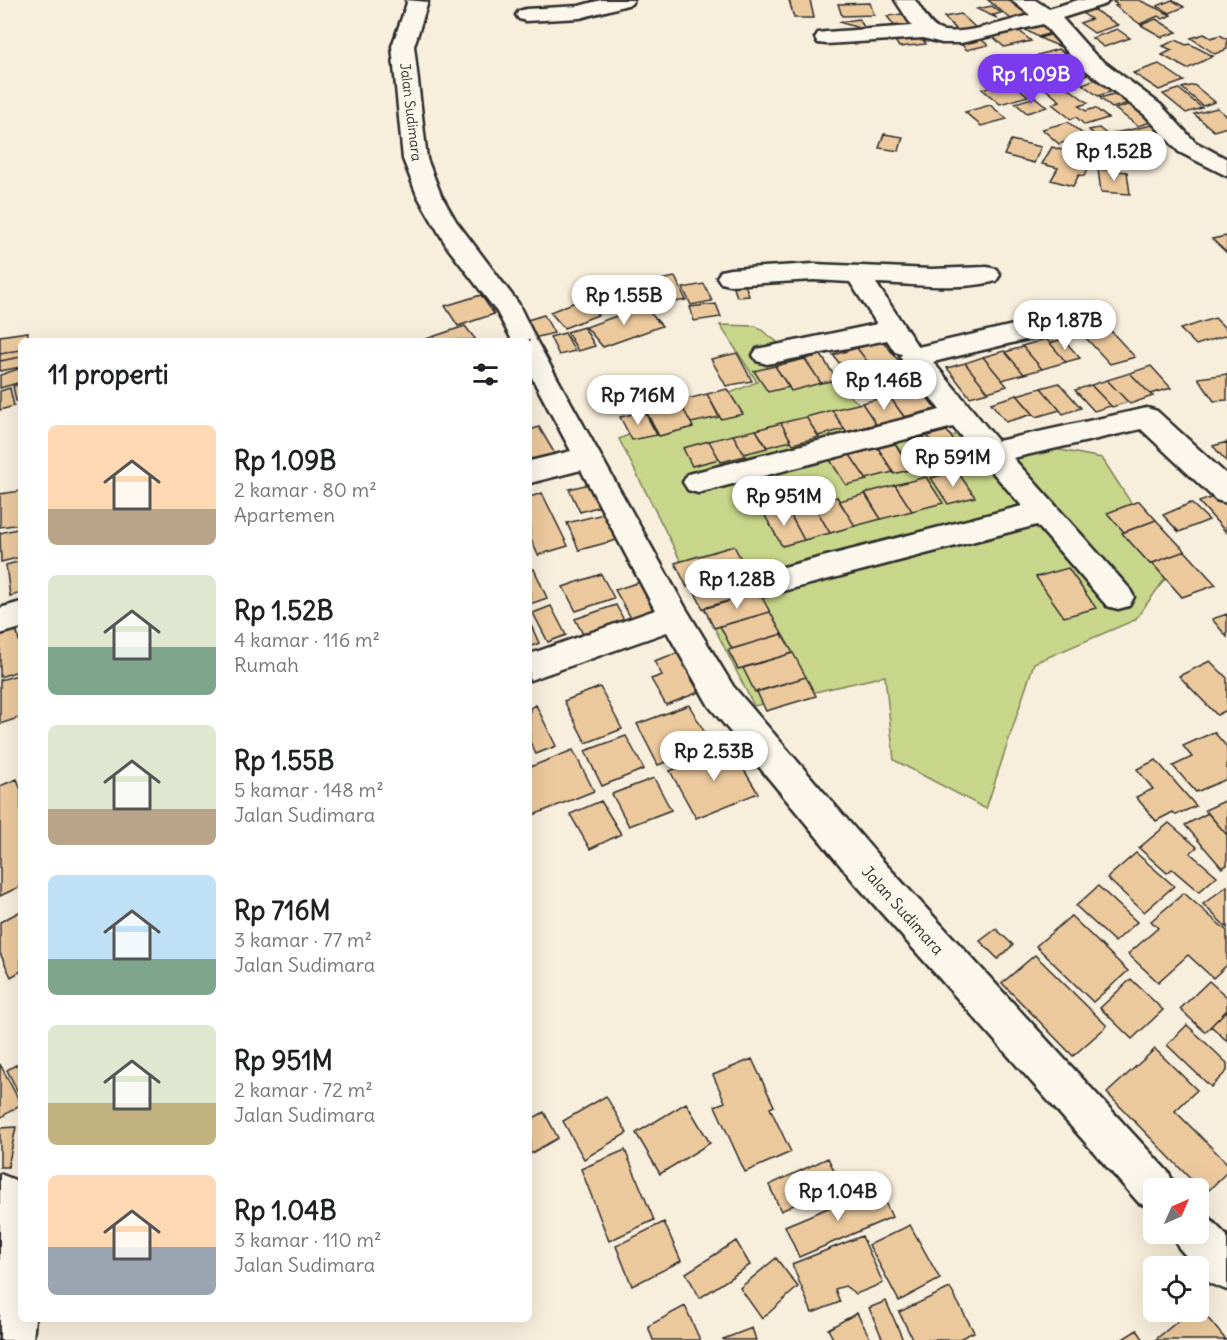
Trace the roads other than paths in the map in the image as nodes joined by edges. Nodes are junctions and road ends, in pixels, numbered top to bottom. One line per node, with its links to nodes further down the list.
1 (416, 0): 16 (street, Jalan Sudimara)
2 (624, 0): 6 (street)
3 (905, 0): 8 (street)
4 (1021, 0): 7 (street)
5 (1099, 0): 7 (street)
6 (526, 15)
7 (1047, 17): 8 (street); 10 (street)
8 (928, 32): 9 (street)
9 (825, 38)
10 (1227, 169)
11 (858, 275): 12 (street); 13 (street); 15 (street)
12 (987, 275)
13 (730, 277)
14 (1082, 318): 19 (street)
15 (893, 330): 18 (street); 19 (street)
16 (524, 338)
17 (532, 353): 24 (street, Jalan Sudimara)
18 (767, 355)
19 (914, 357): 21 (street)
20 (1178, 411): 22 (street)
21 (959, 415): 23 (street); 26 (street)
22 (1147, 418): 23 (street); 27 (street)
23 (993, 453): 28 (street)
24 (587, 458): 25 (street); 32 (street, Jalan Sudimara)
25 (532, 472)
26 (698, 482)
27 (1227, 492)
28 (1044, 512): 29 (street); 30 (street)
29 (764, 584)
30 (1118, 597)
31 (18, 616): 33 (street)
32 (674, 616): 34 (street); 35 (street, Jalan Sudimara)
33 (0, 621)
34 (532, 666)
35 (1145, 1178)
36 (0, 1195): 39 (street)
37 (1204, 1244): 38 (street)
38 (1227, 1268)
39 (10, 1340)

